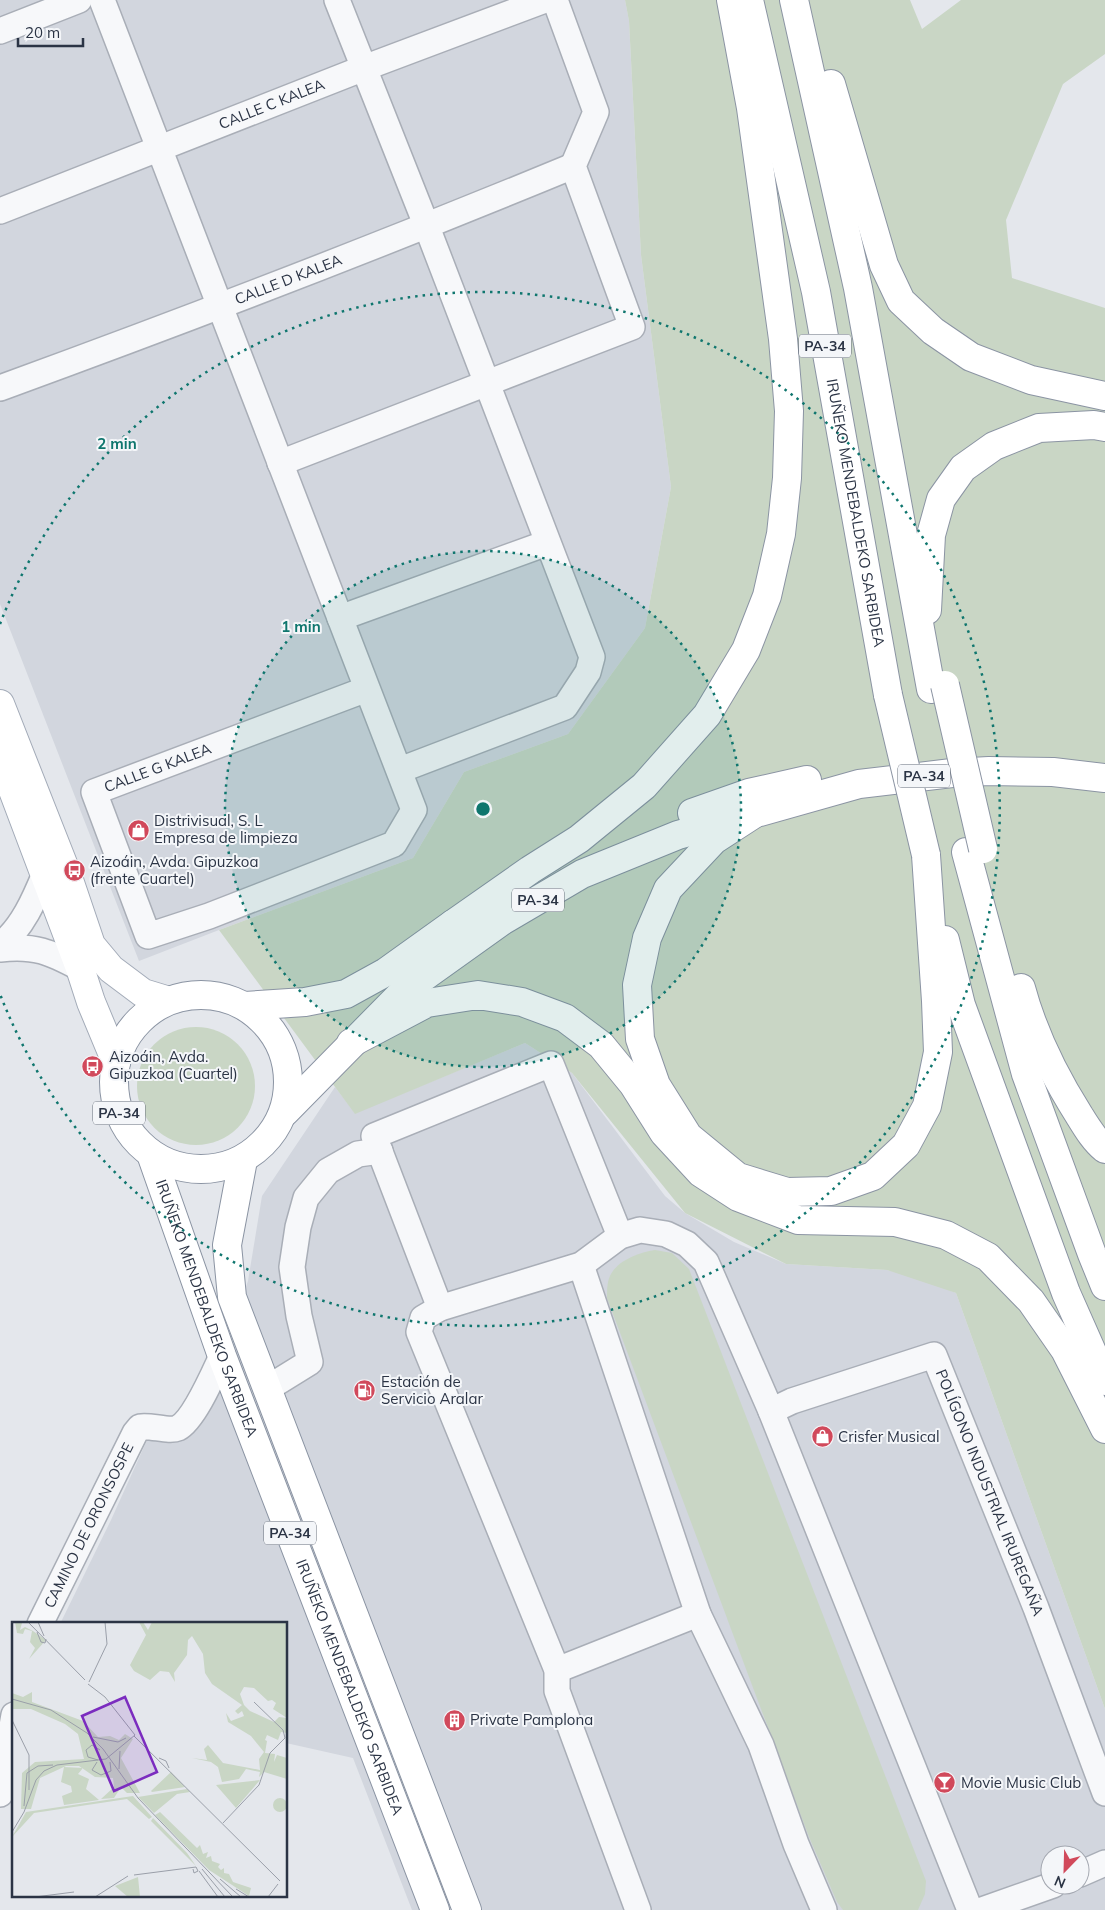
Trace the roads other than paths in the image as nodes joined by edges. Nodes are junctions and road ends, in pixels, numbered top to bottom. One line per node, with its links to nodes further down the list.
1 (79, 0): 10 (street)
2 (102, 0): 12 (street)
3 (337, 0): 11 (street)
4 (545, 0): 11 (street, CALLE C KALEA)
5 (554, 0): 13 (street)
6 (731, 0): 37 (main road)
7 (749, 0): 35 (main road, IRUÑEKO MENDEBALDEKO SARBIDEA / PA-34, bridge)
8 (794, 0): 24 (main road, PA-34)
9 (808, 0): 19 (main road)
10 (0, 31)
11 (364, 68): 12 (street, CALLE C KALEA); 15 (street)
12 (159, 148): 14 (street, CALLE C KALEA); 16 (street)
13 (573, 166): 15 (street, CALLE D KALEA); 17 (street)
14 (0, 211)
15 (427, 227): 16 (street, CALLE D KALEA); 17 (street)
16 (220, 306): 18 (street, CALLE D KALEA); 21 (street)
17 (486, 384): 21 (street); 22 (street)
18 (0, 388)
19 (1105, 396)
20 (1105, 427): 24 (main road)
21 (280, 462): 23 (street)
22 (547, 543): 23 (street); 29 (street)
23 (340, 618): 25 (street)
24 (924, 656): 34 (main road, bridge)
25 (367, 689): 29 (street); 29 (street, CALLE G KALEA)
26 (0, 704): 41 (main road)
27 (0, 756): 36 (main road)
28 (1105, 763): 37 (main road, PA-34)
29 (400, 770)
30 (1053, 772): 31 (main road); 32 (main road); 33 (main road, PA-34)
31 (1105, 778)
32 (1105, 783)
33 (756, 812): 35 (main road); 43 (main road, PA-34)
34 (974, 851): 46 (main road); 52 (main road)
35 (926, 855): 55 (main road)
36 (45, 874): 38 (street); 40 (main road)
37 (452, 924): 42 (main road, PA-34)
38 (0, 945)
39 (0, 949): 40 (street)
40 (80, 968): 44 (main road)
41 (166, 1000): 42 (main road, PA-34); 44 (main road, PA-34)
42 (245, 1006): 45 (main road, PA-34)
43 (351, 1043): 45 (main road, PA-34); 58 (main road)
44 (116, 1062): 48 (main road, PA-34)
45 (285, 1112): 49 (main road, PA-34)
46 (1105, 1149)
47 (380, 1151): 50 (street); 53 (street); 56 (street)
48 (151, 1154): 49 (main road, PA-34); 54 (main road, IRUÑEKO MENDEBALDEKO SARBIDEA / PA-34)
49 (243, 1160): 56 (main road, IRUÑEKO MENDEBALDEKO SARBIDEA / PA-34)
50 (620, 1236): 51 (street); 57 (street)
51 (581, 1265): 53 (street); 59 (street)
52 (1105, 1286)
53 (440, 1308): 61 (street)
54 (222, 1356): 60 (street, CAMINO DE ORONSOSPE); 68 (main road, IRUÑEKO MENDEBALDEKO SARBIDEA / PA-34)
55 (1105, 1382)
56 (268, 1388): 69 (main road, IRUÑEKO MENDEBALDEKO SARBIDEA / PA-34)
57 (771, 1412): 63 (street, POLÍGONO INDUSTRIAL IRUREGAÑA); 72 (street)
58 (1105, 1429)
59 (698, 1614): 61 (street); 71 (street)
60 (41, 1622)
61 (557, 1670): 70 (street)
62 (12, 1726): 64 (street)
63 (1105, 1793)
64 (0, 1794)
65 (1105, 1862): 66 (street)
66 (1090, 1869)
67 (1040, 1890): 73 (street)
68 (435, 1910)
69 (467, 1910)
70 (638, 1910)
71 (824, 1910)
72 (970, 1910)
73 (982, 1910)

